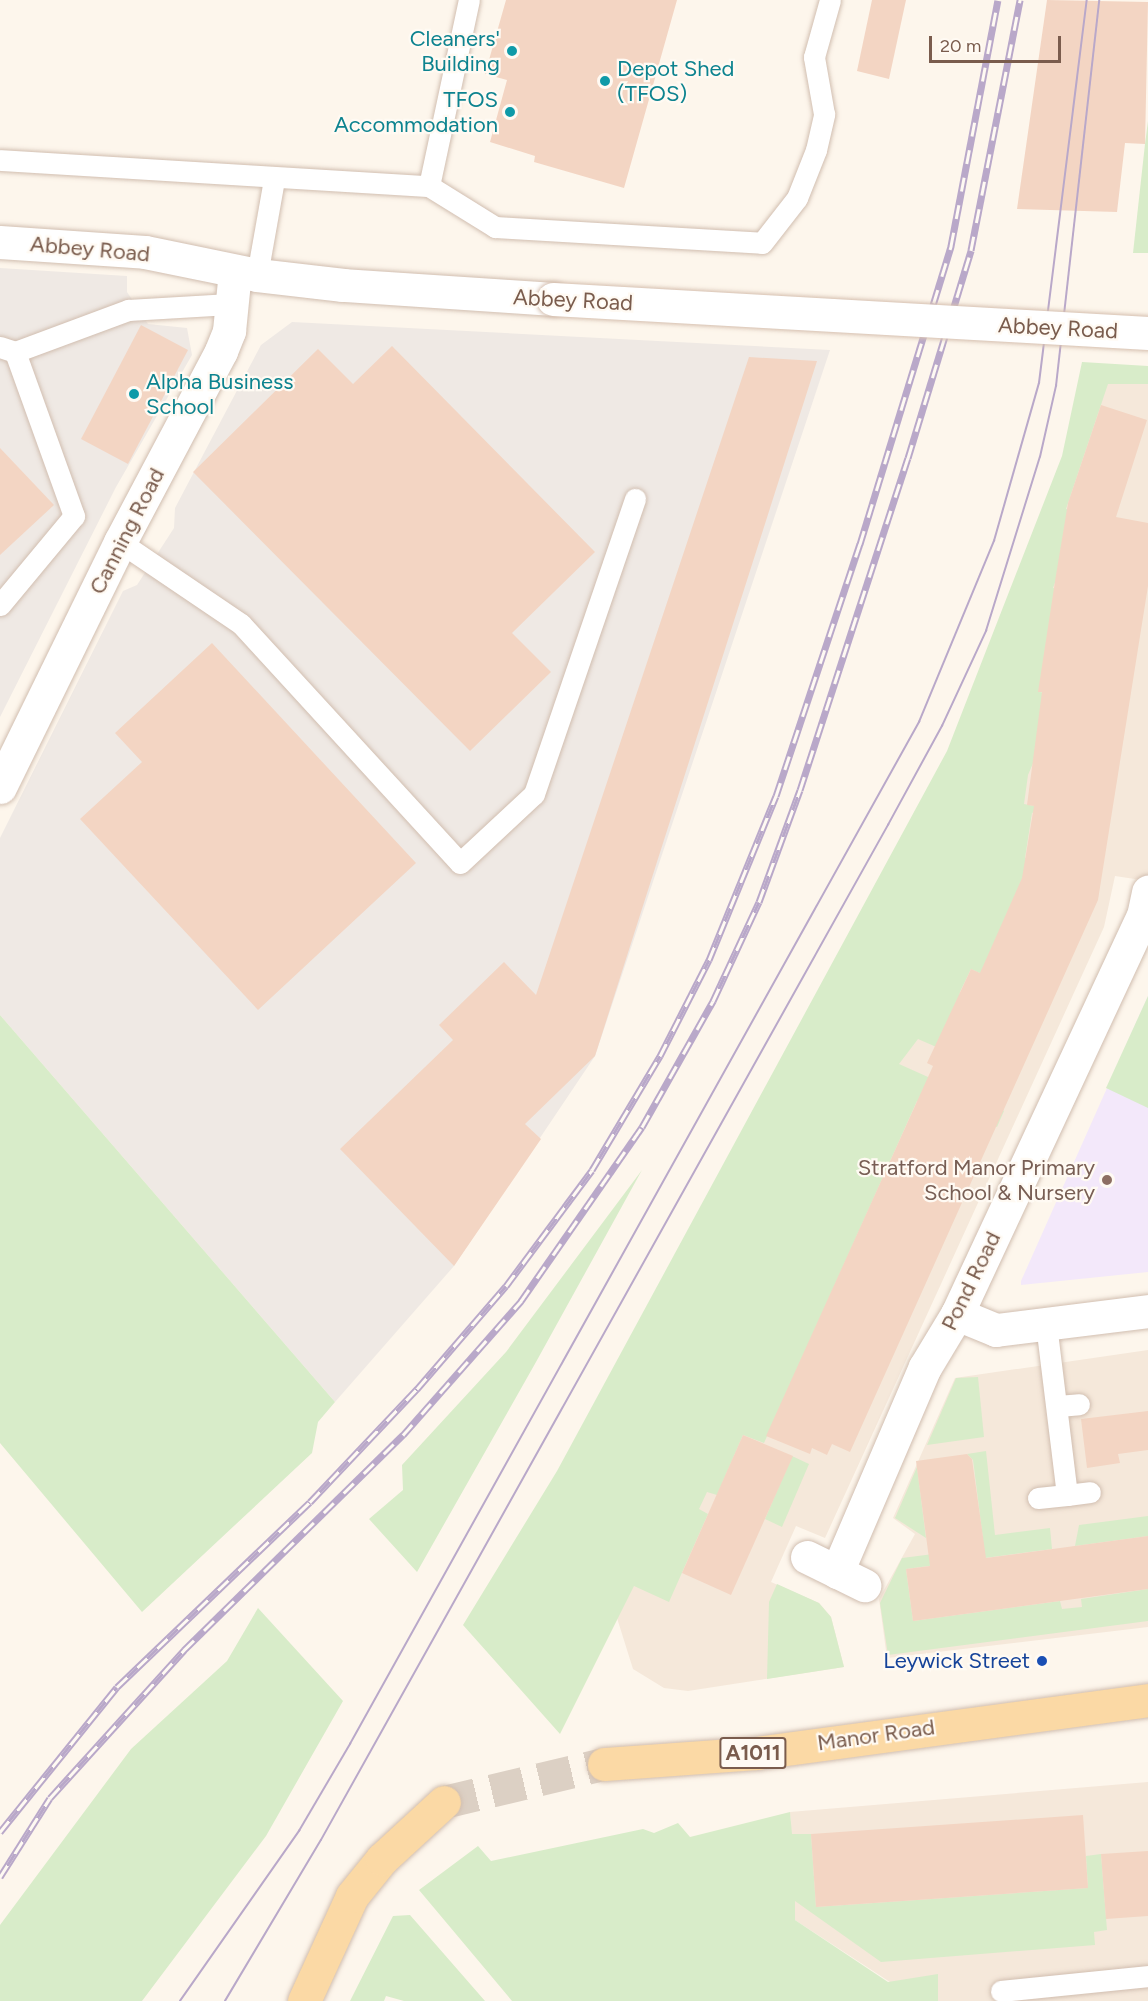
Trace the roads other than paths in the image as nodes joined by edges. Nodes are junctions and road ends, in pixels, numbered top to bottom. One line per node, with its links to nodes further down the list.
1 (469, 0): 5 (lane)
2 (830, 0): 5 (lane)
3 (0, 160): 4 (lane)
4 (274, 180): 5 (lane); 7 (lane)
5 (429, 186)
6 (0, 242): 7 (street, Abbey Road)
7 (246, 273): 8 (street, Canning Road); 9 (street, Abbey Road, bridge)
8 (230, 304): 10 (lane); 12 (street, Canning Road)
9 (1148, 333)
10 (8, 350): 13 (lane)
11 (635, 499): 12 (lane)
12 (120, 542): 14 (street, Canning Road)
13 (0, 605)
14 (0, 787)
15 (1146, 908): 17 (street, Pond Road)
16 (1148, 1311): 18 (street)
17 (957, 1314): 18 (street); 24 (street, Pond Road)
18 (1046, 1324): 20 (lane)
19 (1079, 1404): 20 (lane)
20 (1058, 1406): 22 (lane)
21 (1090, 1492): 22 (lane)
22 (1067, 1495): 23 (lane)
23 (1038, 1498)
24 (807, 1557)
25 (1148, 1700): 26 (main road, Manor Road / A1011)
26 (604, 1764)
27 (444, 1802): 30 (main road)
28 (1148, 1976): 29 (lane)
29 (1001, 1991)
30 (304, 2001)

